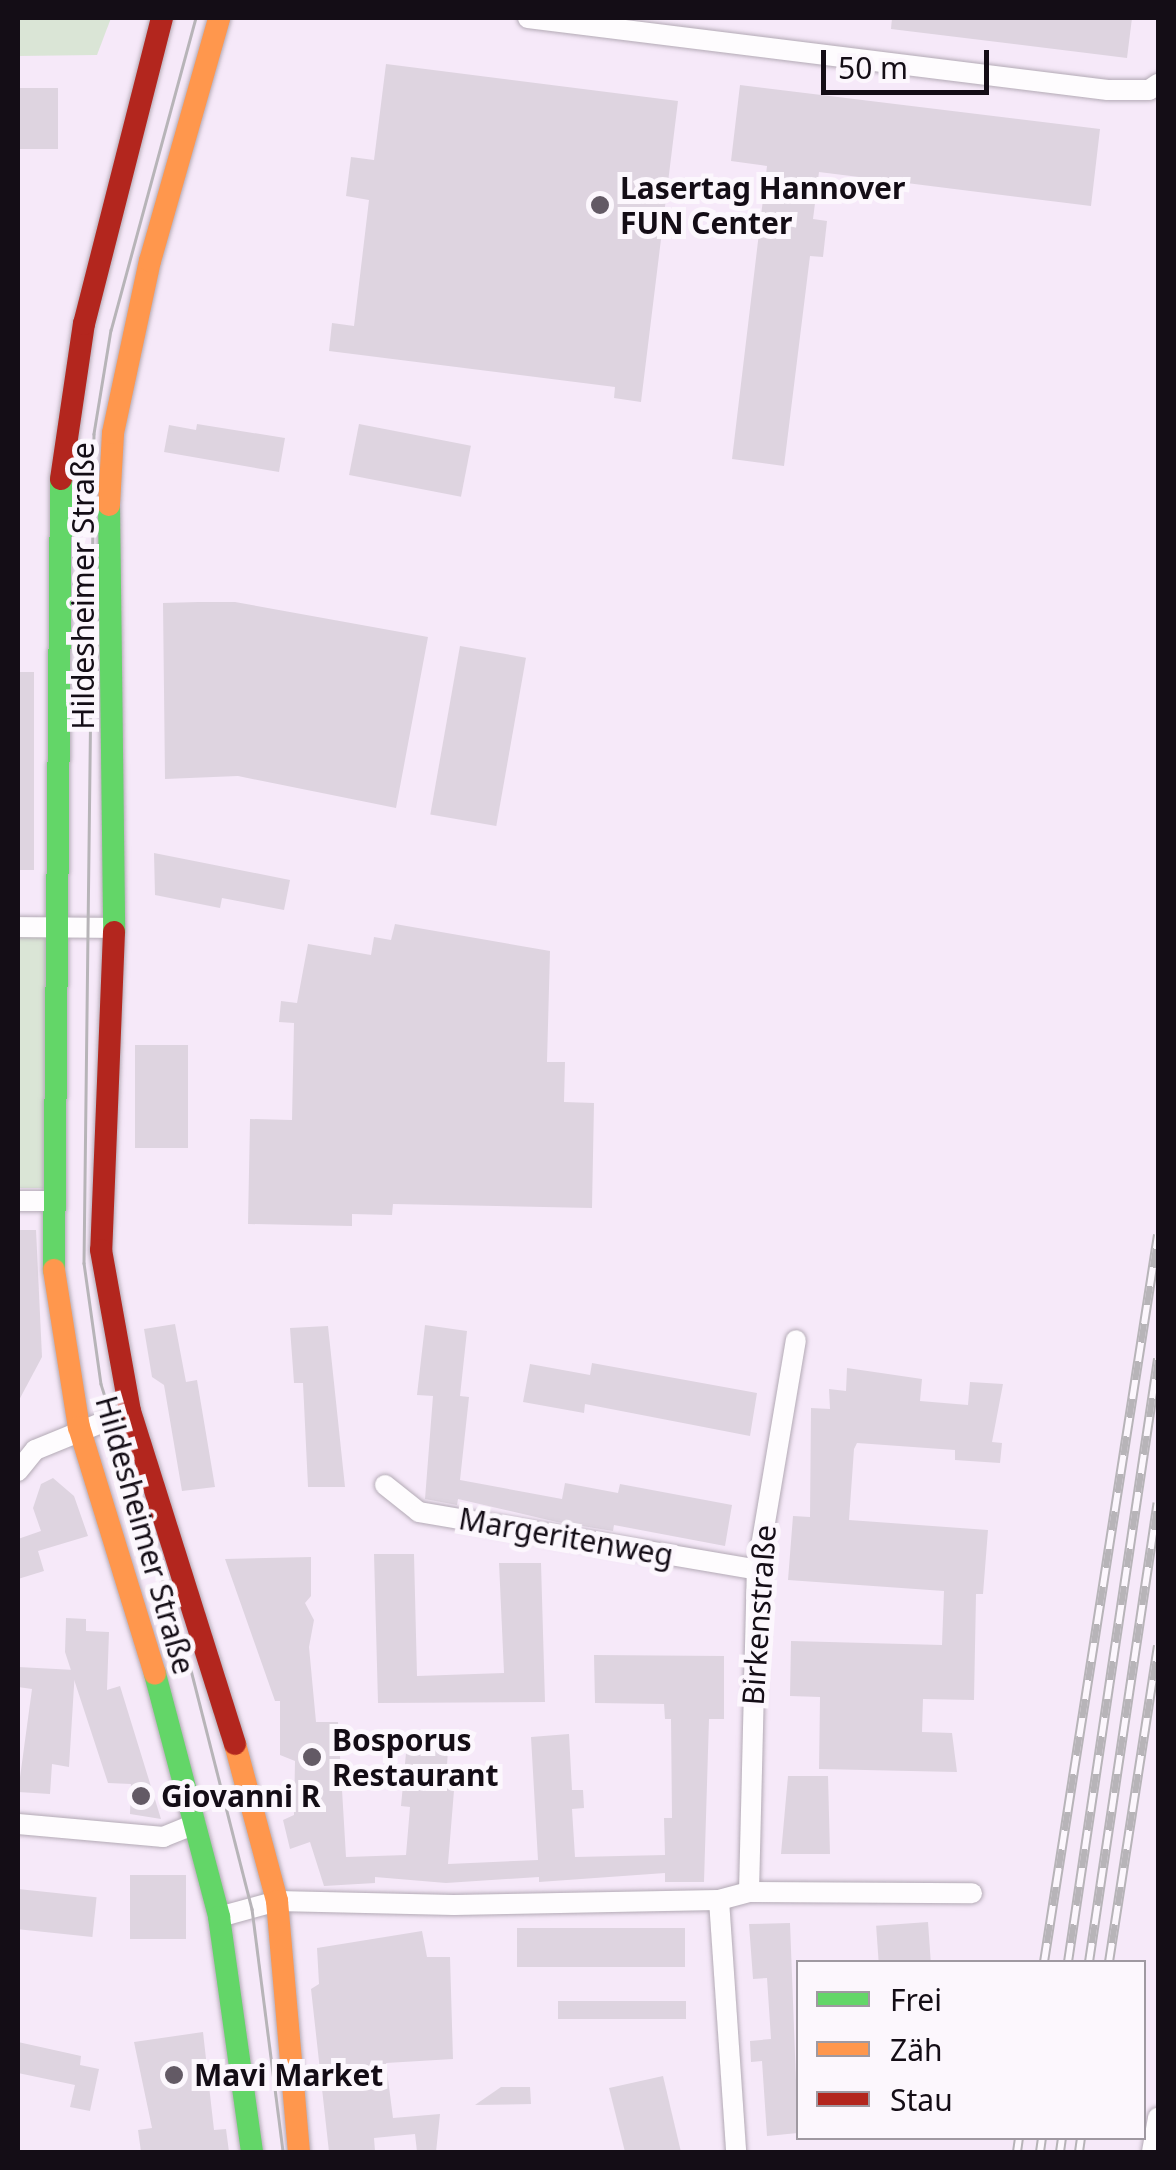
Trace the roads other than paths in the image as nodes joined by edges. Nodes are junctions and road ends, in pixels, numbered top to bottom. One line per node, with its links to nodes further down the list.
1 (162, 18): 6 (main road, Hildesheimer Straße)
2 (219, 18): 7 (main road, Hildesheimer Straße)
3 (528, 18): 4 (street)
4 (1158, 84)
5 (18, 926): 6 (street)
6 (54, 926): 7 (street); 8 (main road, Hildesheimer Straße)
7 (114, 928): 11 (main road, Hildesheimer Straße)
8 (54, 1201): 9 (street); 12 (main road, Hildesheimer Straße)
9 (18, 1202)
10 (796, 1340): 15 (street, Birkenstraße)
11 (130, 1411): 12 (street); 21 (main road, Hildesheimer Straße)
12 (79, 1427): 13 (street); 17 (main road, Hildesheimer Straße)
13 (18, 1471)
14 (385, 1485): 15 (street, Margeritenweg)
15 (757, 1570): 18 (street, Birkenstraße)
16 (18, 1824): 17 (street)
17 (196, 1824): 22 (main road, Hildesheimer Straße)
18 (749, 1892): 19 (street); 20 (street)
19 (972, 1892)
20 (719, 1900): 21 (street); 26 (street)
21 (277, 1902): 22 (street); 25 (main road, Hildesheimer Straße)
22 (219, 1916): 24 (main road, Hildesheimer Straße)
23 (1158, 2118): 27 (street)
24 (252, 2152)
25 (299, 2152)
26 (736, 2152)
27 (1152, 2152)

